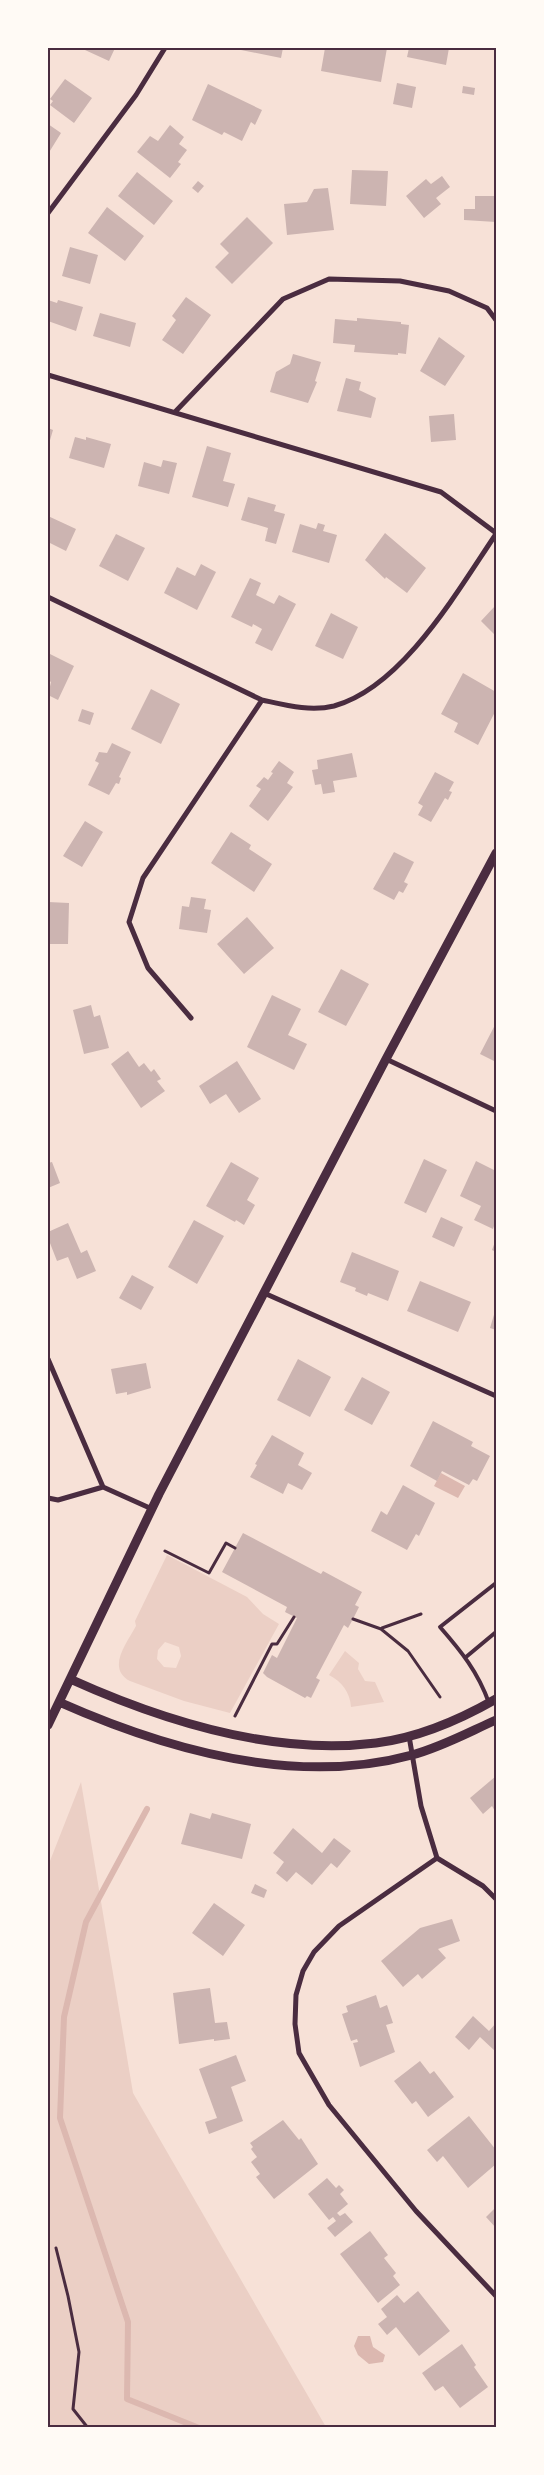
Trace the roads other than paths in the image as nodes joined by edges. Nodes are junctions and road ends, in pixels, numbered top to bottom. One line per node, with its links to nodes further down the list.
1 (165, 48): 2 (street)
2 (48, 212)
3 (496, 320): 5 (street)
4 (48, 375): 5 (street)
5 (175, 412): 6 (street)
6 (496, 534): 8 (street)
7 (48, 597): 8 (street)
8 (262, 700): 10 (street)
9 (496, 853): 11 (street)
10 (191, 1018)
11 (386, 1059): 12 (street); 13 (street)
12 (496, 1111)
13 (264, 1293): 15 (street); 18 (street)
14 (48, 1359): 16 (street)
15 (496, 1396)
16 (103, 1487): 17 (street); 18 (street)
17 (48, 1498)
18 (152, 1509): 22 (street)
19 (496, 1583): 21 (lane)
20 (496, 1632): 21 (lane)
21 (466, 1656): 23 (lane)
22 (70, 1679): 24 (street); 27 (street)
23 (493, 1701): 27 (street)
24 (59, 1702): 26 (street); 28 (street)
25 (496, 1720): 28 (street)
26 (48, 1725)
27 (409, 1736): 28 (street)
28 (413, 1755): 29 (street)
29 (437, 1858): 30 (street); 31 (street)
30 (496, 1899)
31 (496, 2296)

